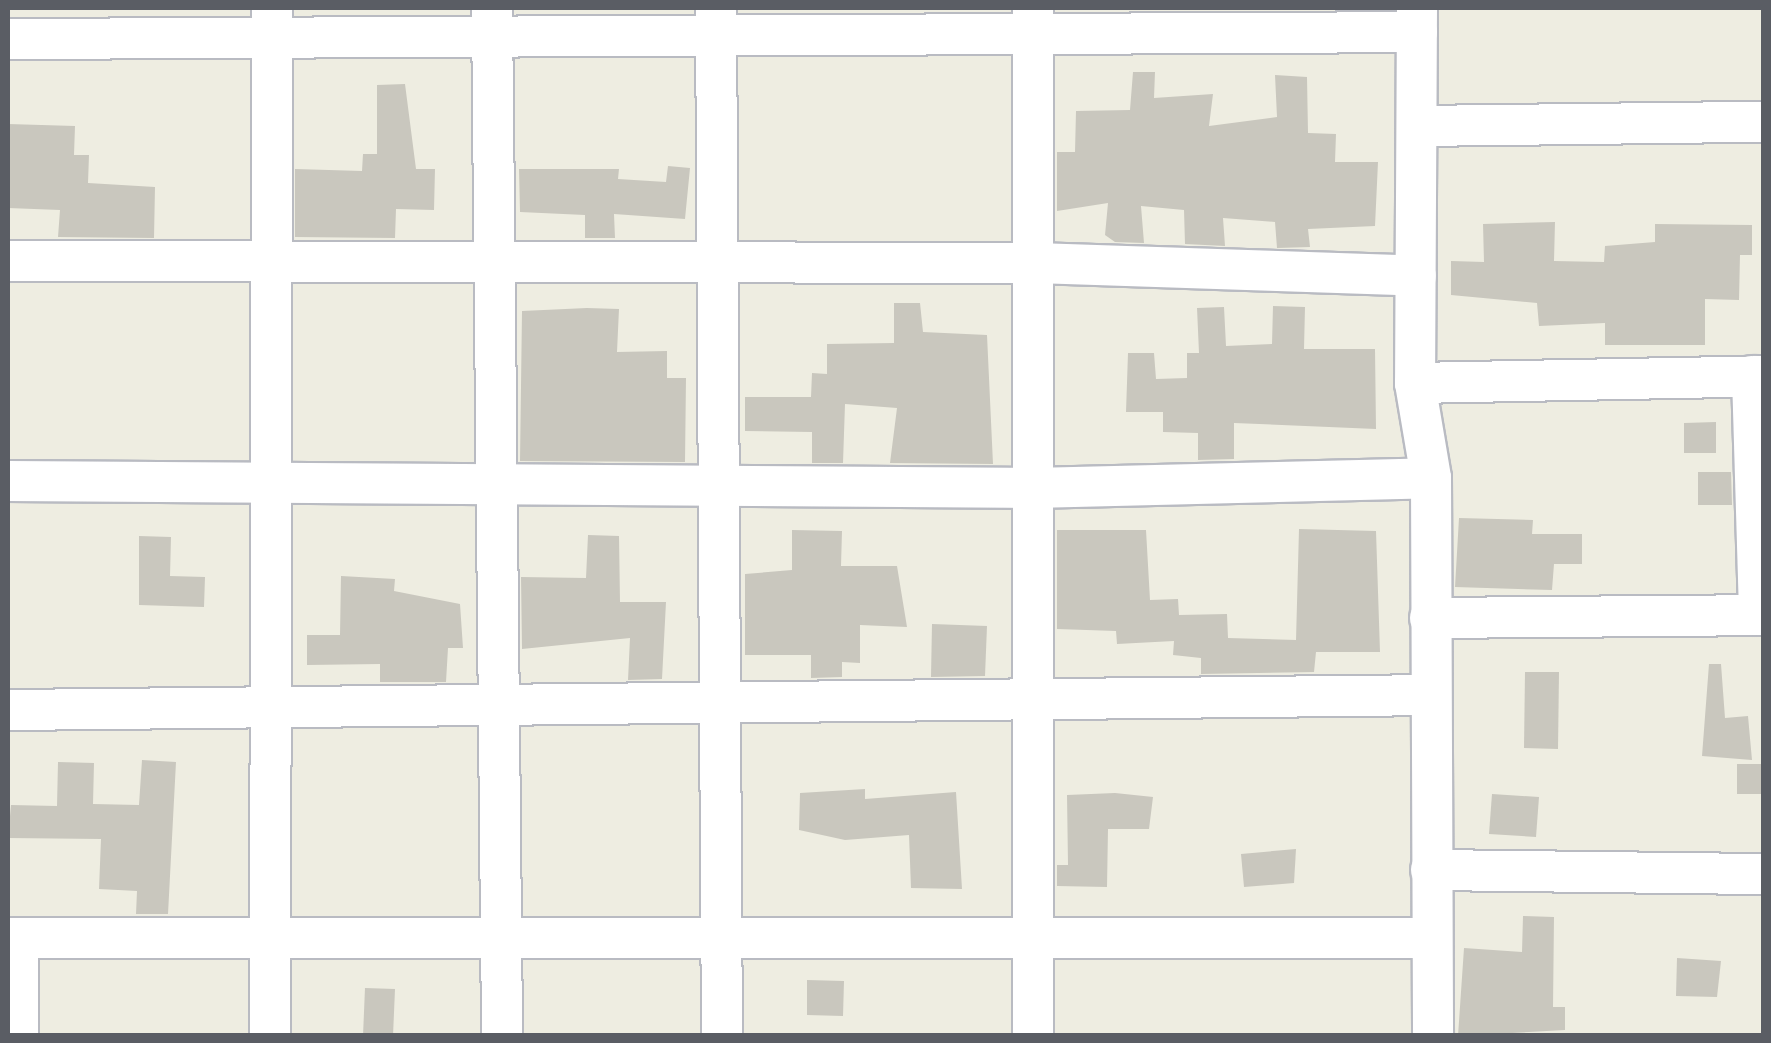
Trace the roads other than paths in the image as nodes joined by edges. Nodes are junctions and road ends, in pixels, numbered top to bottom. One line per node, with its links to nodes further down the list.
1 (1417, 20): 4 (street); 8 (street)
2 (493, 22): 3 (street); 5 (street); 11 (street)
3 (716, 22): 4 (street); 12 (street)
4 (1033, 22): 13 (street)
5 (272, 23): 6 (street); 10 (street)
6 (8, 40)
7 (1764, 122): 8 (street)
8 (1417, 126): 14 (street)
9 (8, 261): 10 (street)
10 (275, 262): 11 (street); 19 (street)
11 (496, 262): 12 (street); 20 (street)
12 (718, 262): 13 (street); 21 (street)
13 (1033, 263): 14 (street); 22 (street)
14 (1416, 276): 16 (street)
15 (1758, 376): 16 (street); 23 (street)
16 (1415, 383): 17 (street)
17 (1431, 478): 22 (street); 24 (street)
18 (8, 481): 19 (street)
19 (268, 482): 20 (street); 29 (street)
20 (499, 483): 21 (street); 28 (street)
21 (719, 484): 22 (street); 27 (street)
22 (1033, 488): 26 (street)
23 (1761, 615): 24 (street)
24 (1430, 618): 25 (street)
25 (1430, 695): 26 (street); 31 (street)
26 (1033, 698): 27 (street); 36 (street)
27 (720, 700): 28 (street); 35 (street)
28 (501, 702): 29 (street); 38 (street)
29 (271, 704): 30 (street); 33 (street)
30 (8, 710)
31 (1431, 870): 32 (street); 37 (street)
32 (1764, 874)
33 (269, 937): 34 (street); 38 (street); 40 (street)
34 (13, 938): 39 (street)
35 (722, 938): 36 (street); 38 (street); 42 (street)
36 (1033, 938): 37 (street); 43 (street)
37 (1432, 938): 44 (street)
38 (504, 939): 41 (street)
39 (18, 1036)
40 (270, 1036)
41 (502, 1036)
42 (722, 1036)
43 (1033, 1036)
44 (1433, 1036)

